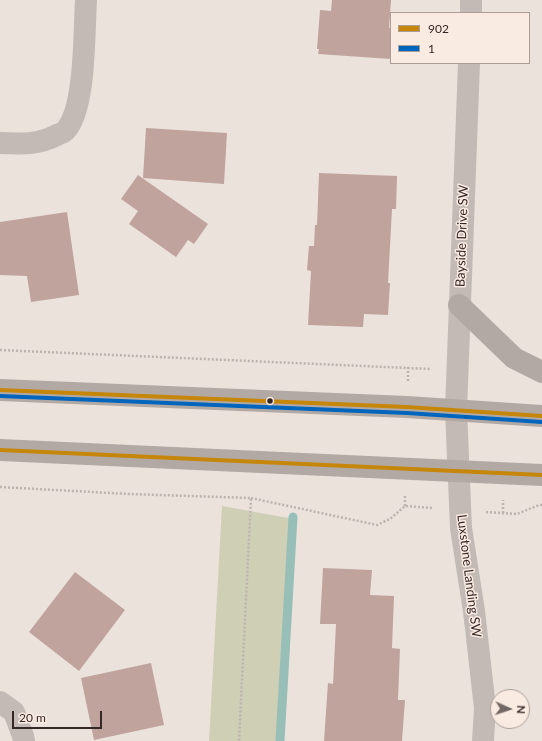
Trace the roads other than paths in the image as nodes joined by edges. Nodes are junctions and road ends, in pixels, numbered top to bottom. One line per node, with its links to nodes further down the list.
1 (86, 0): 5 (street)
2 (472, 0): 3 (street)
3 (471, 12)
4 (469, 64): 6 (street, Bayside Drive SW)
5 (0, 143)
6 (459, 305): 7 (main road); 9 (street, Bayside Drive SW)
7 (542, 372)
8 (0, 390): 9 (main road)
9 (456, 410): 10 (main road); 12 (street, Luxstone Landing SW)
10 (542, 416)
11 (0, 450): 12 (main road)
12 (458, 471): 13 (main road); 16 (street, Luxstone Landing SW)
13 (542, 475)
14 (0, 702): 15 (street)
15 (24, 741)
16 (483, 741)

